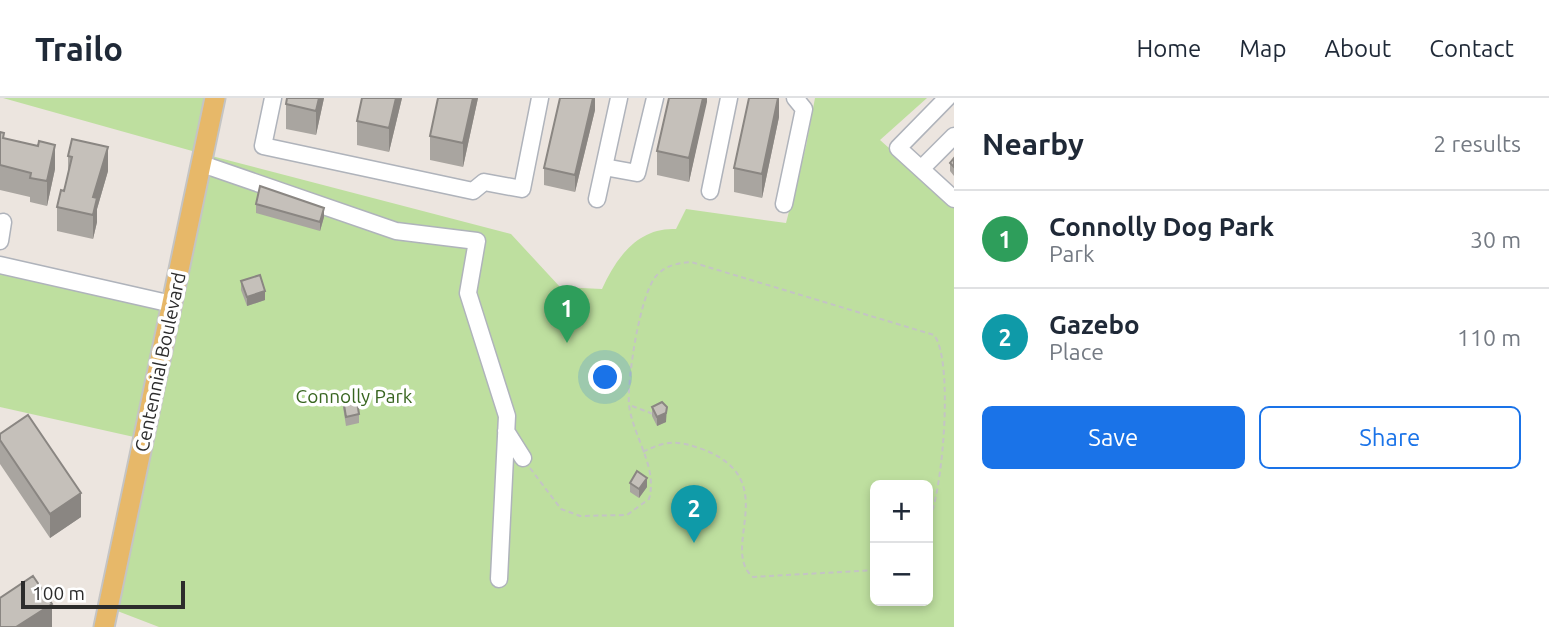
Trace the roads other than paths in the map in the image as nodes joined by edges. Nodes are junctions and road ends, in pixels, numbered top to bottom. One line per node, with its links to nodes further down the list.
1 (215, 98): 10 (main road, Centennial Boulevard)
2 (273, 98): 3 (street)
3 (540, 98)
4 (619, 98): 11 (street)
5 (655, 98): 11 (street)
6 (729, 98): 13 (street)
7 (795, 98): 16 (street)
8 (947, 98): 12 (street)
9 (954, 136): 12 (street)
10 (202, 164): 20 (main road, Centennial Boulevard); 21 (street)
11 (604, 167): 14 (street)
12 (921, 169): 15 (street)
13 (710, 191)
14 (597, 199)
15 (954, 199)
16 (784, 204)
17 (3, 222): 18 (street)
18 (0, 241)
19 (0, 265): 20 (street)
20 (173, 299): 24 (main road, Centennial Boulevard)
21 (506, 431): 22 (street); 23 (street)
22 (523, 458)
23 (499, 579)
24 (104, 627)

